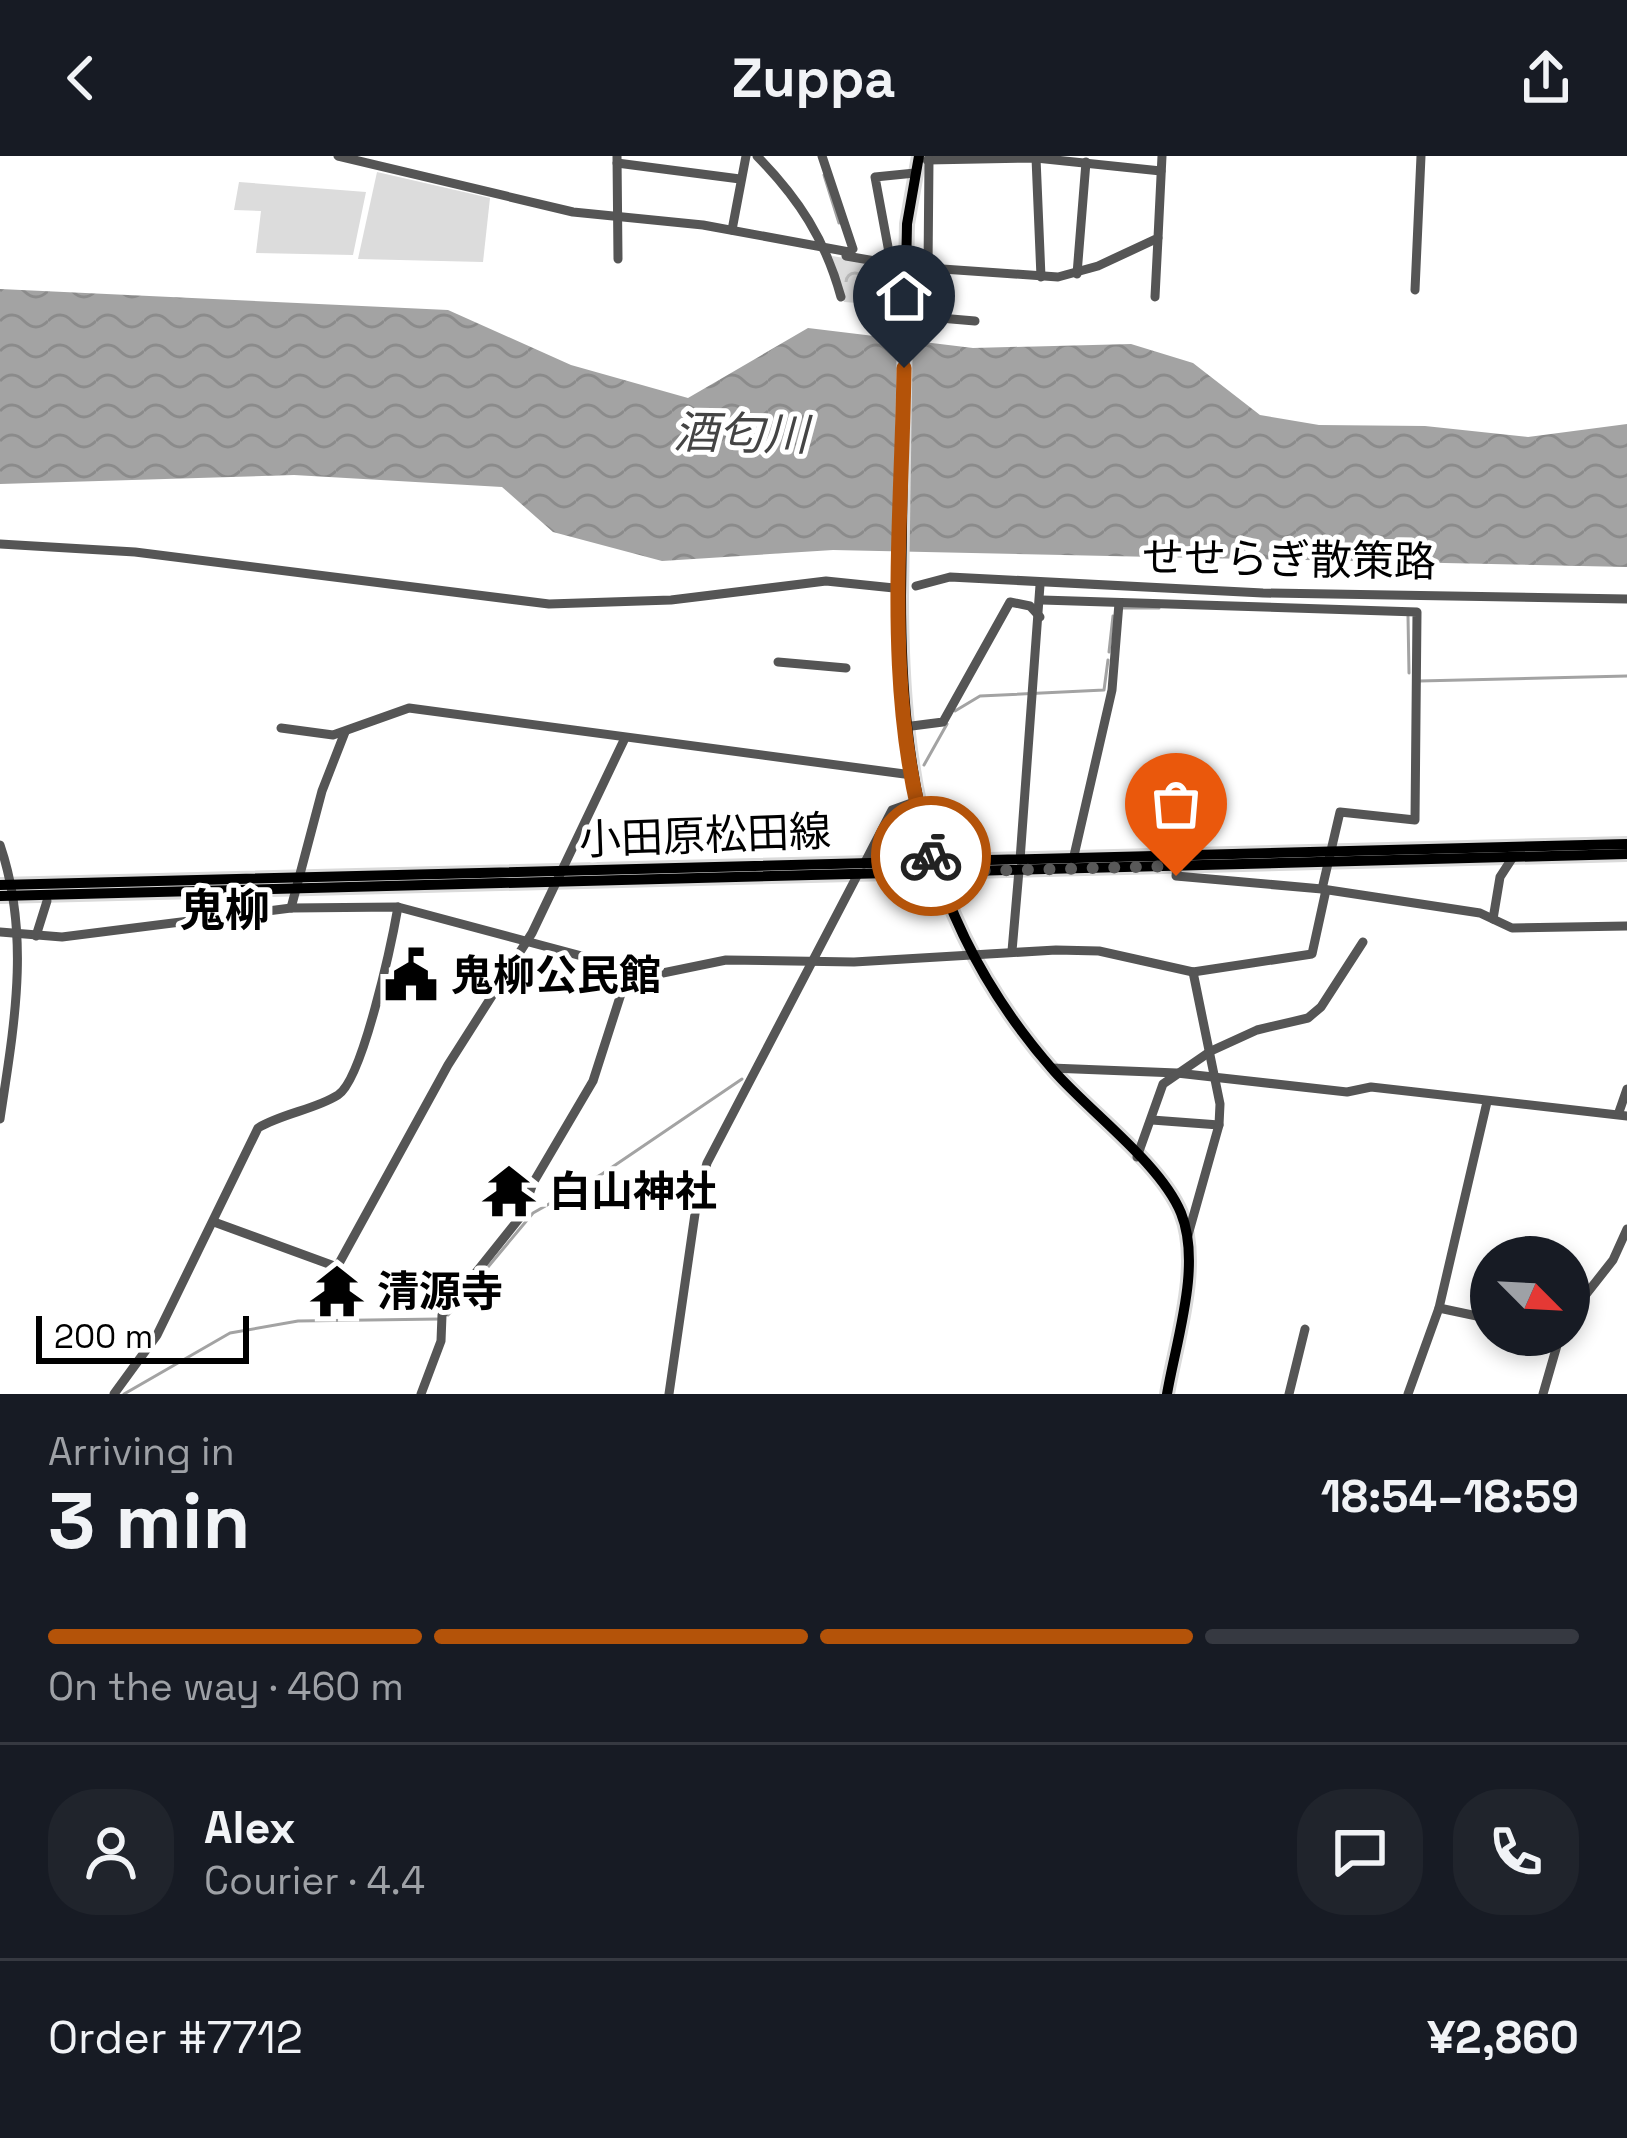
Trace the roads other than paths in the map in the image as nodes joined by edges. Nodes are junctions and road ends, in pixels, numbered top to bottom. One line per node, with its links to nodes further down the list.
1 (338, 156): 14 (street)
2 (746, 156): 13 (street)
3 (757, 156): 17 (street)
4 (822, 156): 18 (street)
5 (1162, 156): 12 (street)
6 (1421, 156): 24 (street)
7 (1036, 158): 8 (street); 11 (street); 23 (street)
8 (1065, 158): 10 (street)
9 (617, 160): 13 (street); 14 (street)
10 (1086, 162): 12 (street); 22 (street)
11 (920, 163): 18 (street); 21 (street); 31 (main road, bridge)
12 (1161, 171): 16 (street)
13 (740, 179): 15 (street)
14 (618, 216): 15 (street); 19 (street)
15 (732, 230): 17 (street)
16 (1158, 238): 22 (street); 26 (street)
17 (827, 250): 18 (street); 25 (street)
18 (848, 254)
19 (618, 259)
20 (912, 266): 21 (street)
21 (928, 268): 23 (street); 27 (street)
22 (1077, 274): 23 (street)
23 (1041, 277)
24 (1414, 290)
25 (841, 297)
26 (1155, 297)
27 (974, 321)
28 (0, 544): 31 (street)
29 (1040, 585): 30 (street, せせらぎ散策路); 32 (street, せせらぎ散策路); 33 (street)
30 (916, 586)
31 (898, 592): 38 (main road)
32 (1627, 599)
33 (1042, 600): 34 (street); 35 (street)
34 (1118, 603): 47 (street); 49 (street)
35 (1040, 616): 38 (street); 50 (street)
36 (778, 662): 37 (street)
37 (846, 668)
38 (904, 727): 42 (main road)
39 (281, 728): 40 (street)
40 (345, 732): 41 (street); 55 (street)
41 (625, 738): 42 (street); 54 (street)
42 (913, 776): 43 (main road)
43 (916, 799): 52 (main road); 53 (street)
44 (1627, 844): 47 (main road, 小田原松田線)
45 (0, 845): 56 (street)
46 (1627, 854): 48 (main road, 小田原松田線)
47 (1330, 857): 48 (main road, 小田原松田線); 49 (main road, 小田原松田線); 51 (main road, 小田原松田線); 57 (street)
48 (1513, 857): 61 (street)
49 (1073, 860): 50 (main road, 小田原松田線)
50 (1019, 865): 51 (main road, 小田原松田線); 52 (main road, 小田原松田線); 68 (street)
51 (1177, 866): 57 (street)
52 (935, 867): 53 (main road, 小田原松田線); 69 (main road)
53 (861, 869): 54 (main road, 小田原松田線); 70 (street)
54 (560, 877): 55 (main road, 小田原松田線); 66 (street)
55 (297, 883): 56 (main road, 小田原松田線); 60 (street)
56 (6, 890): 64 (street)
57 (1324, 890): 61 (street); 72 (street)
58 (46, 901): 65 (street)
59 (398, 907): 60 (street); 66 (street); 84 (street)
60 (291, 908): 65 (street)
61 (1492, 920): 62 (street)
62 (1627, 926)
63 (0, 932): 64 (street)
64 (19, 934): 65 (street); 80 (street)
65 (36, 936)
66 (528, 939): 71 (street); 84 (street)
67 (1363, 942): 73 (street)
68 (1012, 951): 69 (street); 72 (street)
69 (968, 952): 70 (street); 74 (main road)
70 (808, 963): 71 (street); 94 (street)
71 (629, 969): 93 (street)
72 (1193, 972): 73 (street)
73 (1211, 1051): 75 (street); 76 (street)
74 (1052, 1068): 75 (street); 83 (main road)
75 (1177, 1073): 76 (street); 81 (street)
76 (1215, 1078): 78 (street); 82 (street)
77 (1627, 1089): 79 (street)
78 (1486, 1102): 79 (street); 88 (street)
79 (1623, 1114)
80 (0, 1119)
81 (1152, 1120): 82 (street); 83 (street)
82 (1219, 1125): 86 (street)
83 (1137, 1157): 86 (main road)
84 (214, 1222): 92 (street)
85 (1627, 1229): 87 (street)
86 (1188, 1236): 95 (main road)
87 (1590, 1290)
88 (1438, 1308): 89 (street); 97 (street)
89 (1470, 1315)
90 (1305, 1329): 96 (street)
91 (1554, 1356): 98 (street)
92 (114, 1394)
93 (421, 1394)
94 (669, 1394)
95 (1168, 1394)
96 (1288, 1394)
97 (1408, 1394)
98 (1543, 1394)

